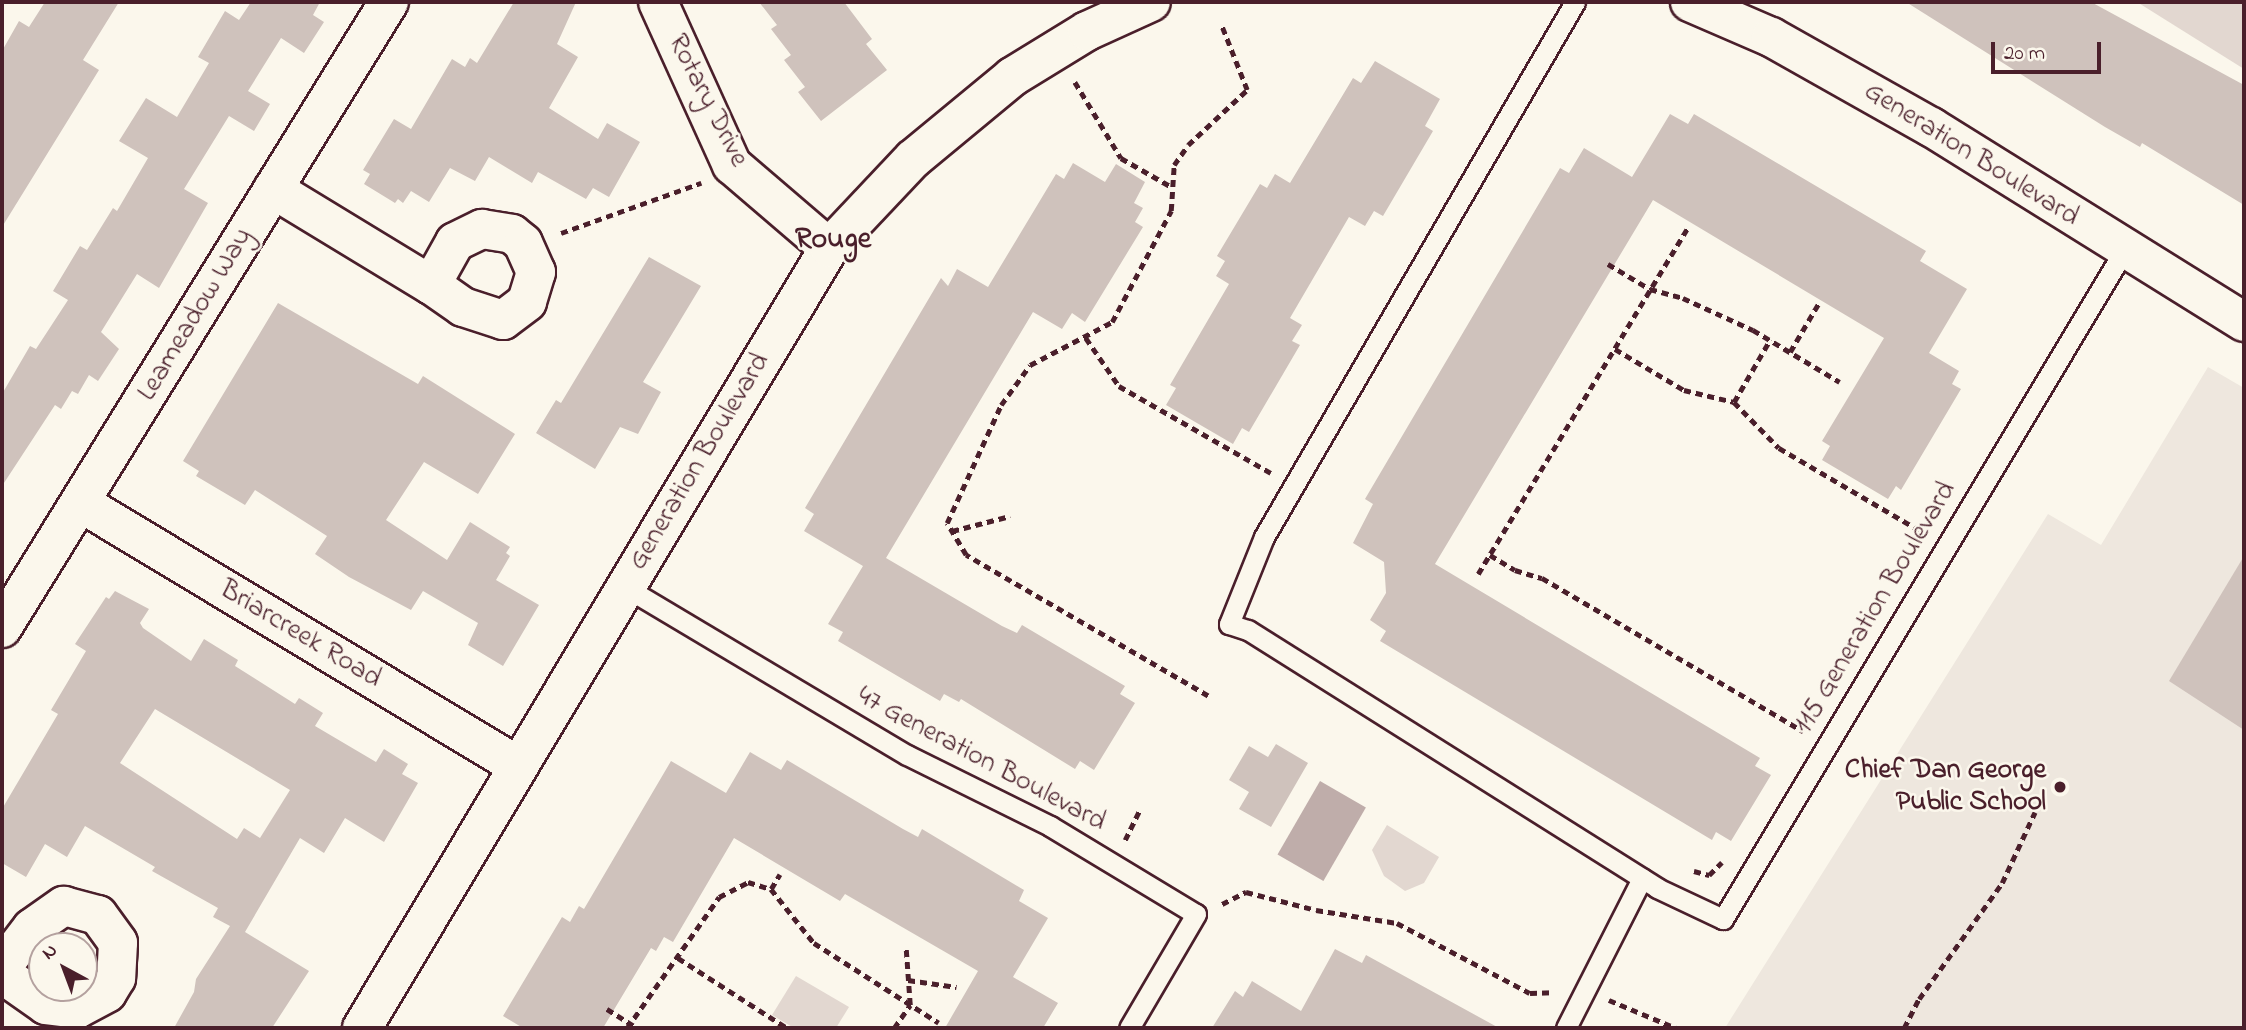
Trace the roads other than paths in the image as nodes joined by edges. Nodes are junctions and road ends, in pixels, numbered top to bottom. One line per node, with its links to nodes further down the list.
1 (389, 2): 6 (street, Leameadow Way)
2 (658, 2): 7 (street, Rotary Drive)
3 (1150, 2): 7 (street, Generation Boulevard)
4 (1575, 2): 15 (lane)
5 (1690, 2): 8 (street, Generation Boulevard)
6 (273, 189): 9 (street); 11 (street, Leameadow Way)
7 (829, 248): 12 (street, Generation Boulevard)
8 (2125, 249): 10 (street, Generation Boulevard); 15 (lane, 115 Generation Boulevard)
9 (431, 285): 9 (street)
10 (2244, 322)
11 (81, 503): 13 (street, Leameadow Way); 14 (street, Briarcreek Road)
12 (625, 587): 14 (street, Generation Boulevard); 19 (lane, 47 Generation Boulevard)
13 (2, 628)
14 (518, 766): 18 (street, Generation Boulevard)
15 (1642, 878): 20 (lane)
16 (2, 967): 17 (street)
17 (2, 974)
18 (362, 1028)
19 (1129, 1028)
20 (1566, 1028)

